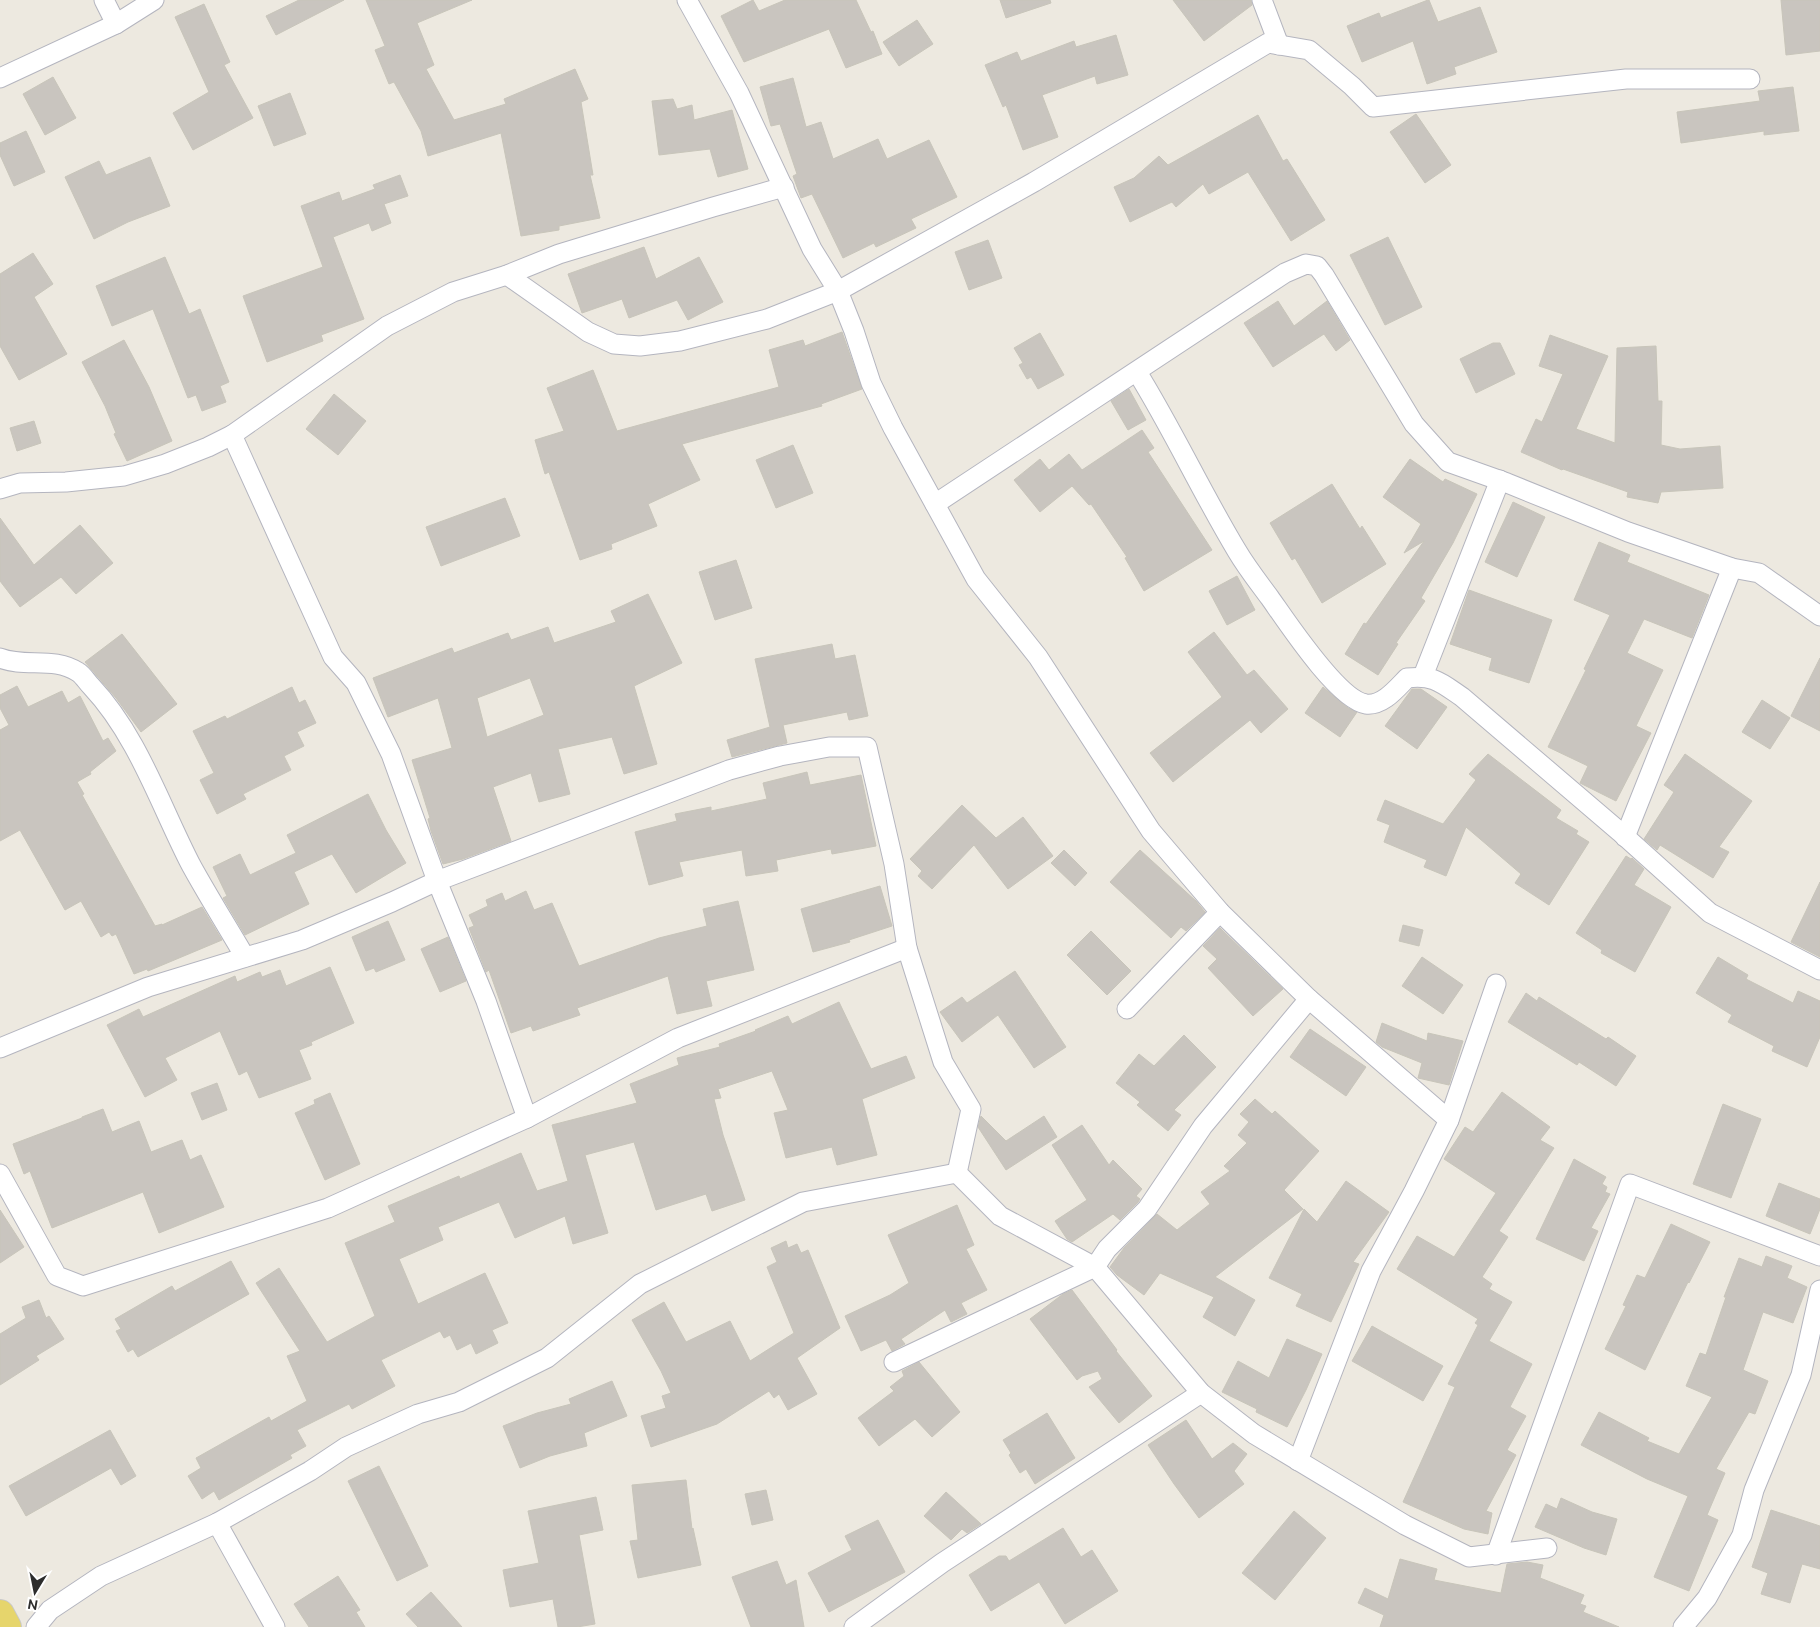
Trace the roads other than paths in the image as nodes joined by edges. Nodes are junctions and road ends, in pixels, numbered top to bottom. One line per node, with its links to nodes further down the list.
1 (104, 0): 5 (street)
2 (154, 0): 5 (street)
3 (690, 0): 9 (street)
4 (1262, 0): 6 (street)
5 (116, 24): 7 (street)
6 (1278, 45): 8 (street); 11 (street)
7 (0, 78)
8 (1750, 79)
9 (784, 187): 10 (street); 11 (street)
10 (507, 275): 11 (street); 13 (street)
11 (838, 292): 16 (street)
12 (1137, 372): 14 (street); 16 (street); 20 (street)
13 (232, 435): 15 (street); 22 (street)
14 (1500, 480): 17 (street); 20 (street)
15 (0, 489)
16 (935, 504): 23 (street)
17 (1732, 568): 18 (street); 21 (street)
18 (1820, 616)
19 (0, 658): 25 (street)
20 (1423, 676): 21 (street)
21 (1625, 837): 26 (street)
22 (437, 881): 24 (street); 25 (street); 31 (street)
23 (1220, 912): 28 (street); 29 (street)
24 (907, 948): 31 (street); 33 (street)
25 (245, 957): 30 (street)
26 (1820, 970)
27 (1496, 984): 32 (street)
28 (1310, 999): 32 (street); 36 (street)
29 (1127, 1009)
30 (0, 1048)
31 (527, 1118): 34 (street)
32 (1449, 1120): 40 (street)
33 (957, 1173): 36 (street); 41 (street)
34 (0, 1174)
35 (1820, 1256): 43 (street)
36 (1095, 1267): 38 (street); 39 (street)
37 (1820, 1290): 49 (street)
38 (894, 1362)
39 (1201, 1393): 40 (street); 48 (street)
40 (1298, 1461): 43 (street)
41 (217, 1523): 46 (street); 47 (street)
42 (1547, 1548): 43 (street)
43 (1496, 1555)
44 (0, 1614): 45 (main road)
45 (7, 1627)
46 (36, 1627)
47 (275, 1627)
48 (854, 1627)
49 (1683, 1627)

